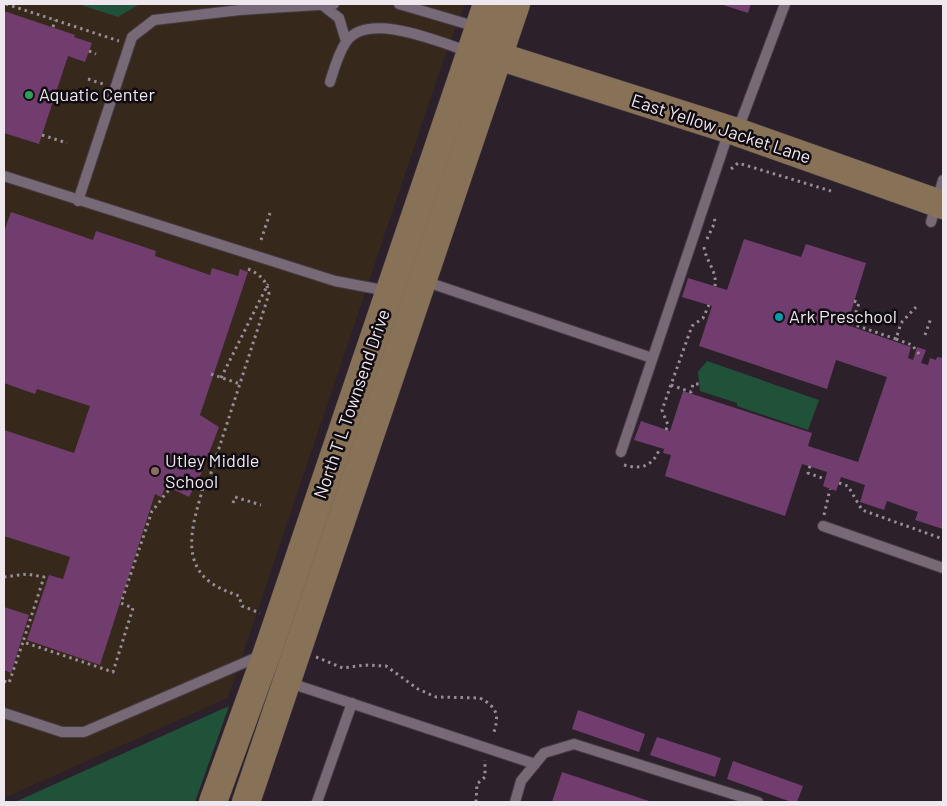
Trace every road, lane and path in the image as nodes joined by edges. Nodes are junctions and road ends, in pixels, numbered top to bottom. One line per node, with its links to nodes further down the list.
1 (6, 4): 8 (path)
2 (321, 4): 3 (lane); 7 (lane); 10 (lane)
3 (334, 4)
4 (399, 4): 11 (lane)
5 (516, 4): 11 (street, North T L Townsend Drive)
6 (785, 4): 16 (lane)
7 (241, 7): 12 (lane)
8 (55, 20): 9 (path); 12 (path)
9 (53, 27)
10 (346, 41): 11 (lane); 15 (lane)
11 (484, 41): 16 (street, East Yellow Jacket Lane); 29 (street, North T L Townsend Drive)
12 (129, 45): 22 (lane)
13 (89, 51): 14 (path)
14 (96, 54)
15 (330, 82)
16 (733, 131): 23 (street, East Yellow Jacket Lane); 38 (lane)
17 (42, 135): 18 (path)
18 (67, 143)
19 (729, 175): 21 (path)
20 (4, 176): 22 (lane)
21 (841, 193)
22 (78, 201): 29 (lane)
23 (939, 202)
24 (717, 208): 30 (path)
25 (271, 210): 26 (path)
26 (261, 240)
27 (245, 271): 28 (path)
28 (268, 284): 40 (path); 41 (path)
29 (407, 286): 38 (lane); 63 (street, North T L Townsend Drive)
30 (715, 286)
31 (854, 301): 36 (path)
32 (709, 305): 43 (path)
33 (916, 307): 36 (path)
34 (930, 318): 35 (path)
35 (925, 335)
36 (896, 339): 37 (path)
37 (919, 354)
38 (652, 358): 46 (lane)
39 (211, 374): 40 (path)
40 (221, 378): 41 (path)
41 (240, 384): 54 (path)
42 (700, 384): 43 (path)
43 (671, 385): 44 (path)
44 (666, 430)
45 (660, 448): 47 (path)
46 (621, 452)
47 (623, 464)
48 (810, 466): 49 (path)
49 (825, 479)
50 (839, 483): 58 (path)
51 (195, 486): 54 (path)
52 (172, 488): 62 (path)
53 (830, 489): 57 (path)
54 (203, 492): 61 (path)
55 (233, 502): 56 (path)
56 (261, 506)
57 (823, 526): 59 (lane)
58 (943, 539)
59 (943, 568)
60 (4, 577): 62 (path)
61 (265, 615)
62 (23, 642): 64 (path)
63 (287, 661): 65 (lane); 66 (lane); 67 (path); 70 (street, North T L Townsend Drive); 71 (street, North T L Townsend Drive)
64 (4, 681)
65 (352, 703): 69 (lane); 72 (lane)
66 (4, 713)
67 (493, 735)
68 (486, 754): 73 (path)
69 (535, 764): 74 (lane); 75 (lane)
70 (213, 802)
71 (246, 802)
72 (317, 802)
73 (476, 802)
74 (515, 802)
75 (758, 802)

